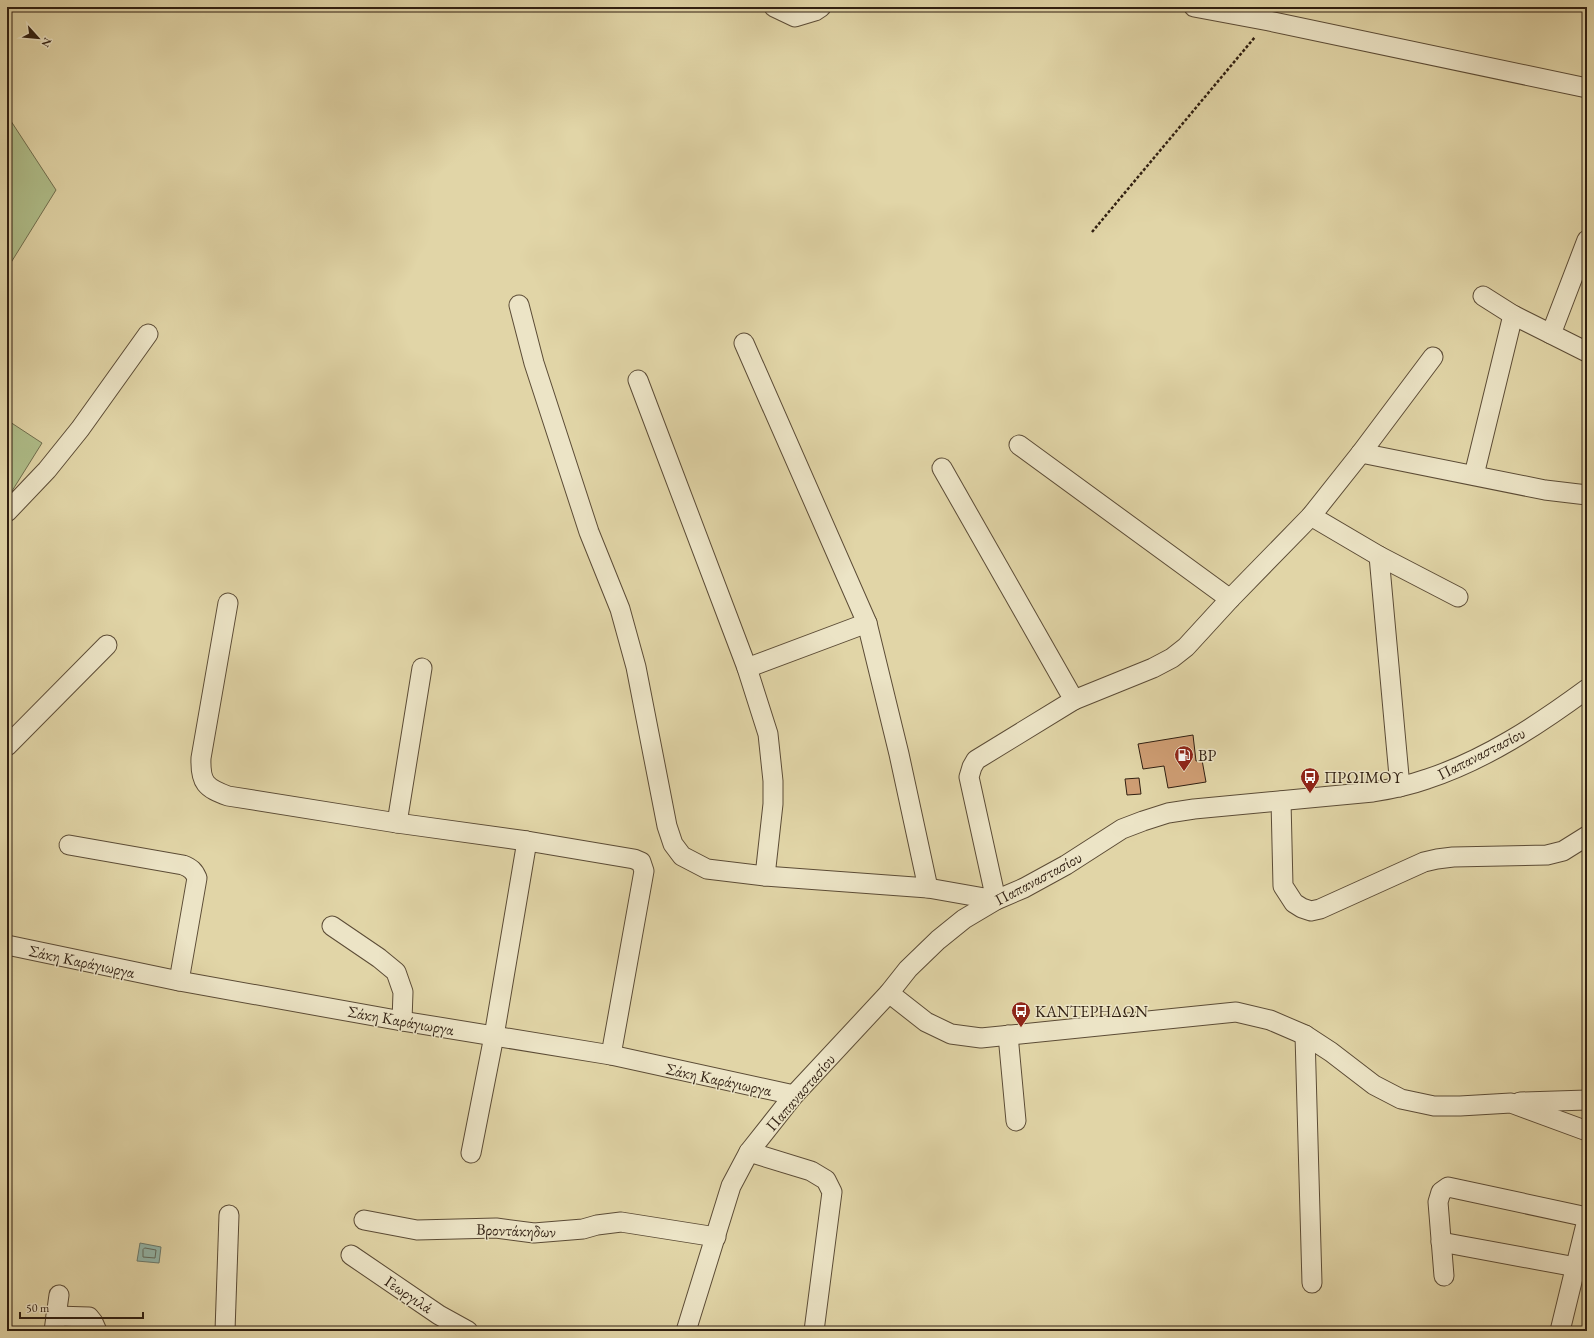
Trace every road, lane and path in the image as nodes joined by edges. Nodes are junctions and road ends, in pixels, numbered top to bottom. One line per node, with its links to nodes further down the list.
1 (774, 7): 2 (street)
2 (821, 7)
3 (1194, 7): 4 (street)
4 (1269, 21): 5 (street); 6 (path)
5 (1587, 88)
6 (1092, 232)
7 (1587, 240): 12 (street)
8 (1483, 296): 10 (street)
9 (519, 305): 41 (street)
10 (1513, 314): 12 (street); 20 (street)
11 (148, 334): 22 (street)
12 (1551, 334): 14 (street)
13 (744, 343): 28 (street)
14 (1587, 352)
15 (1433, 357): 18 (street)
16 (638, 380): 31 (street)
17 (1019, 445): 26 (street)
18 (1361, 453): 20 (street); 23 (street)
19 (942, 468): 33 (street)
20 (1474, 475): 21 (street)
21 (1587, 495)
22 (7, 512)
23 (1311, 516): 24 (street); 26 (street)
24 (1379, 556): 25 (street); 35 (street)
25 (1458, 597)
26 (1230, 599): 33 (street)
27 (228, 603): 37 (street)
28 (867, 623): 31 (street); 42 (street)
29 (107, 645): 34 (street)
30 (422, 668): 37 (street)
31 (747, 668): 41 (street)
32 (1587, 689): 35 (street, Παπαναστασίου)
33 (1074, 700): 43 (street)
34 (7, 746)
35 (1400, 787): 36 (street, Παπαναστασίου)
36 (1281, 800): 38 (street); 43 (street, Παπαναστασίου)
37 (397, 824): 39 (street)
38 (1587, 836)
39 (527, 841): 51 (street); 52 (street)
40 (69, 845): 46 (street)
41 (765, 876): 42 (street)
42 (928, 888): 43 (street)
43 (996, 900): 47 (street, Παπαναστασίου)
44 (332, 926): 48 (street)
45 (7, 945): 46 (street, Σάκη Καράγιωργα)
46 (179, 981): 48 (street, Σάκη Καράγιωργα)
47 (889, 993): 49 (street); 53 (street, Παπαναστασίου)
48 (402, 1021): 51 (street, Σάκη Καράγιωργα)
49 (1008, 1035): 50 (street); 56 (street)
50 (1305, 1035): 55 (street); 69 (street)
51 (494, 1036): 52 (street, Σάκη Καράγιωργα); 58 (street)
52 (611, 1055): 53 (street, Σάκη Καράγιωργα)
53 (794, 1095): 59 (street, Παπαναστασίου)
54 (1587, 1100): 55 (street)
55 (1511, 1103): 57 (street)
56 (1016, 1121)
57 (1587, 1131)
58 (471, 1152)
59 (749, 1152): 64 (street, Παπαναστασίου); 76 (street)
60 (229, 1215): 73 (street)
61 (1587, 1217): 65 (street)
62 (364, 1220): 64 (street, Βροντάκηδων)
63 (1587, 1220): 67 (street)
64 (716, 1237): 75 (street, Παπαναστασίου)
65 (1442, 1242): 67 (street); 68 (street)
66 (351, 1255): 74 (street, Γεωργιλά)
67 (1576, 1267): 77 (street)
68 (1444, 1276)
69 (1312, 1283)
70 (59, 1294): 71 (street)
71 (55, 1324): 72 (street)
72 (97, 1331)
73 (225, 1331)
74 (468, 1331)
75 (686, 1331)
76 (814, 1331)
77 (1560, 1331)

